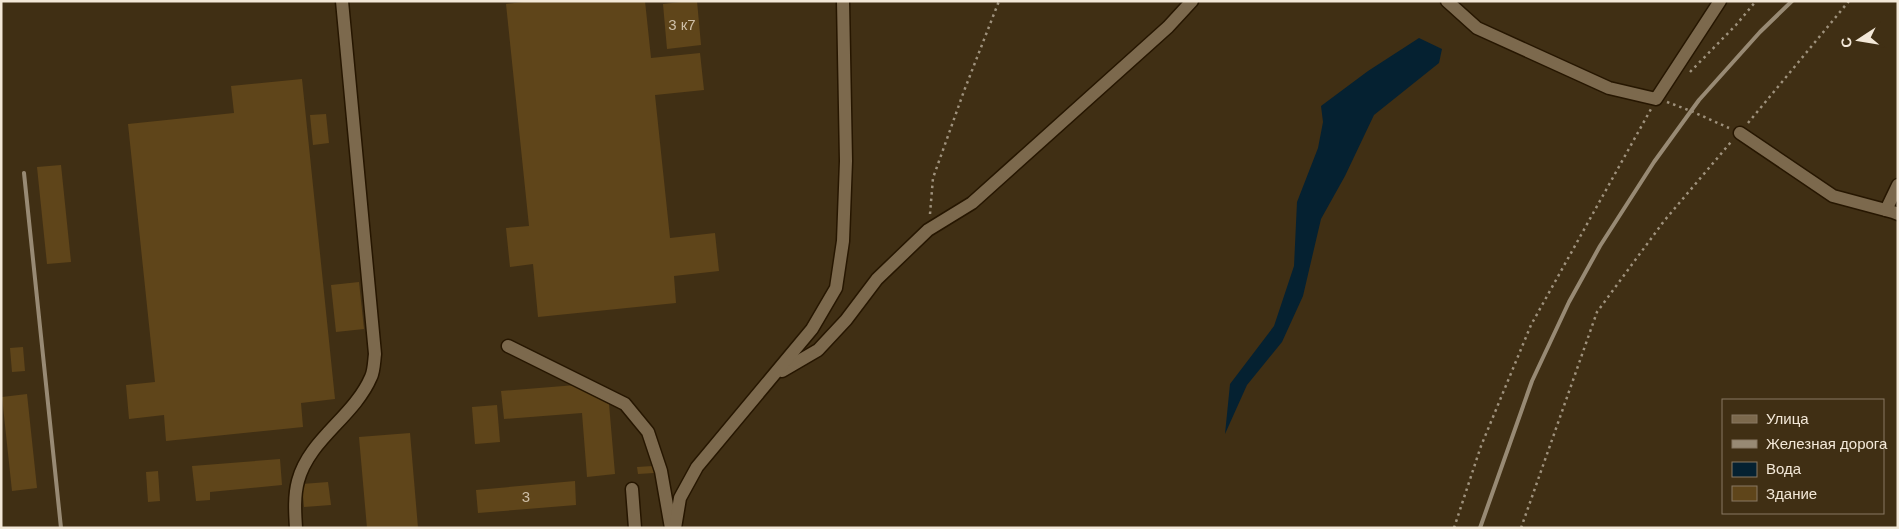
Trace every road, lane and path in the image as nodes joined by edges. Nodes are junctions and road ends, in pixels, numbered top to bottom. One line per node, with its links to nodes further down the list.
1 (342, 1): 18 (street)
2 (842, 1): 16 (street)
3 (999, 1): 14 (path)
4 (1192, 1): 14 (street)
5 (1447, 1): 10 (street)
6 (1720, 1): 10 (street)
7 (1756, 1): 9 (path)
8 (1849, 1): 11 (path)
9 (1689, 73)
10 (1656, 99): 11 (path); 22 (path)
11 (1740, 133): 13 (street); 23 (path)
12 (1898, 185): 13 (street)
13 (1892, 212)
14 (928, 230): 16 (street)
15 (508, 346): 20 (street)
16 (775, 375): 21 (street)
17 (632, 489): 19 (street)
18 (296, 528)
19 (635, 528)
20 (671, 528)
21 (675, 528)
22 (1454, 528)
23 (1521, 528)

